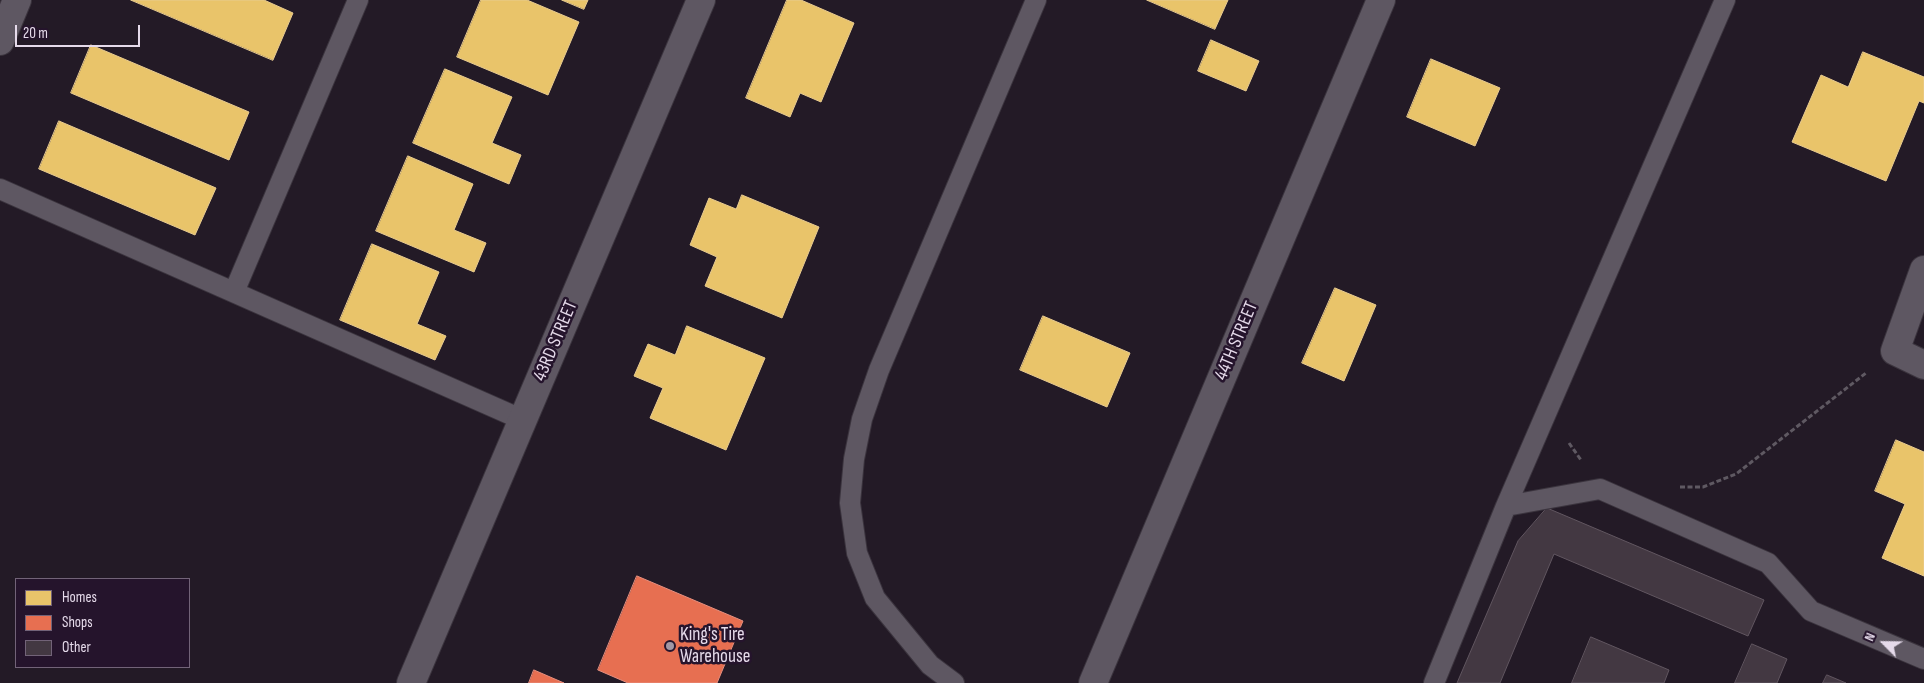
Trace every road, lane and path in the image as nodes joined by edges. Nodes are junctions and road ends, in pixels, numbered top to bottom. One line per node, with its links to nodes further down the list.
1 (17, 0): 7 (street)
2 (358, 0): 10 (lane)
3 (701, 0): 14 (street, 43RD STREET)
4 (1036, 0): 20 (lane)
5 (1381, 0): 21 (street, 44TH STREET)
6 (1725, 0): 13 (lane)
7 (0, 41)
8 (0, 188): 10 (lane)
9 (1924, 270): 11 (street)
10 (234, 292): 14 (lane)
11 (1895, 351): 12 (street); 15 (path)
12 (1924, 365)
13 (1556, 390): 16 (path); 17 (lane)
14 (523, 420): 19 (street, 43RD STREET)
15 (1674, 487)
16 (1600, 488): 17 (lane); 18 (lane)
17 (1506, 506): 22 (lane)
18 (1924, 659)
19 (411, 683)
20 (954, 683)
21 (1093, 683)
22 (1434, 683)

